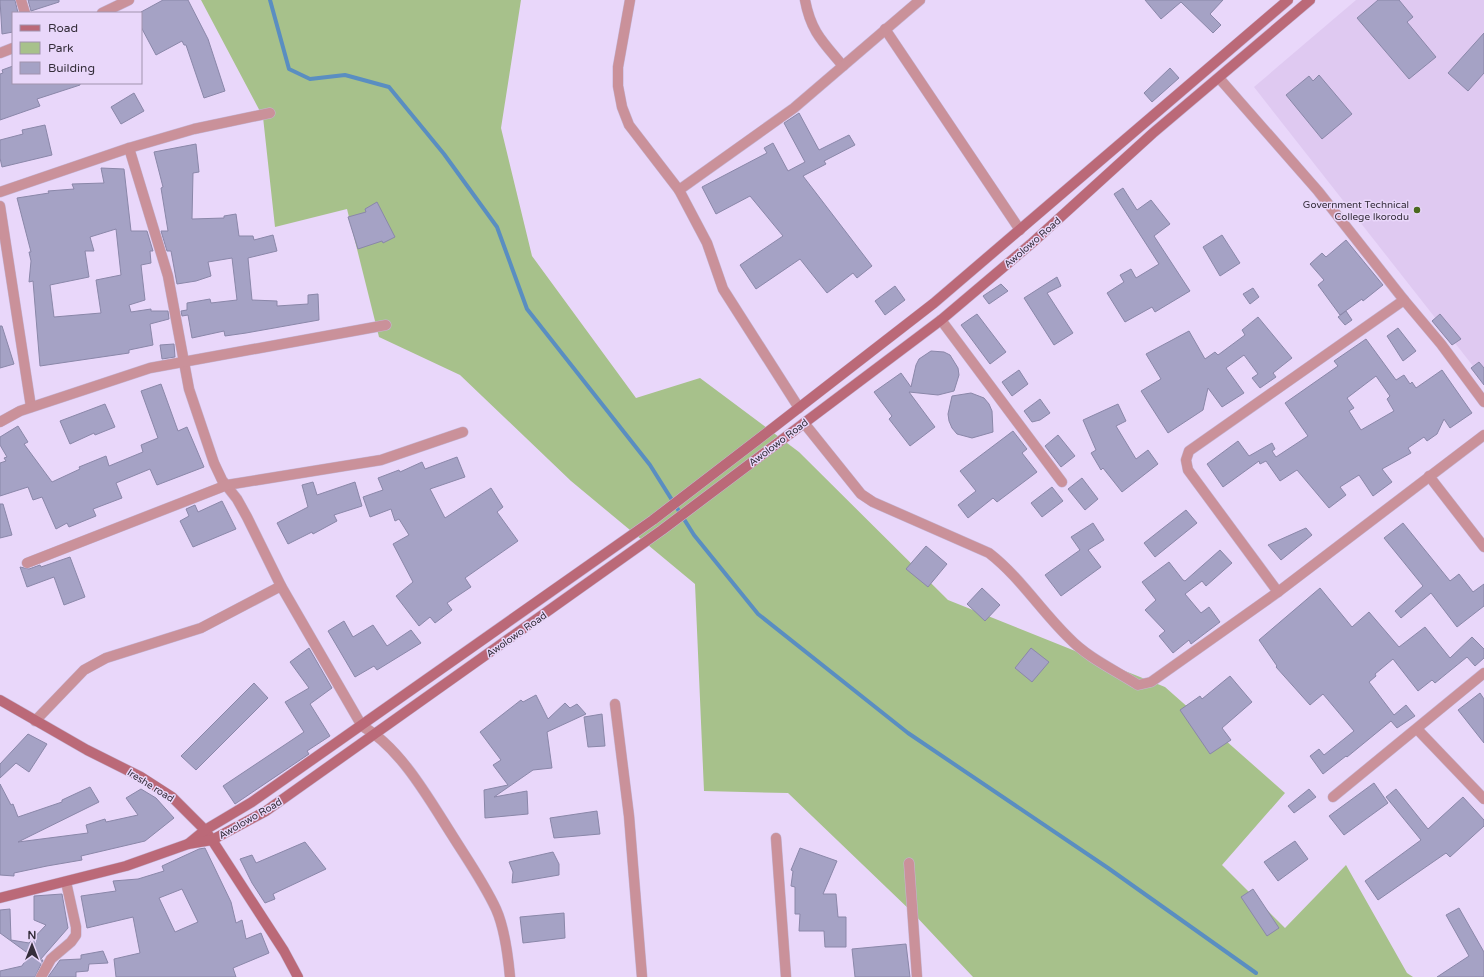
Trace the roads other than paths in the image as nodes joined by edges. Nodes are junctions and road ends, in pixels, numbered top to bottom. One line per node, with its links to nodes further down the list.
1 (21, 0): 8 (street)
2 (129, 0): 9 (street)
3 (630, 0): 17 (street)
4 (805, 0): 13 (street)
5 (920, 0): 10 (street)
6 (1288, 0): 20 (main road, Awolowo Road)
7 (1310, 0): 14 (main road, Awolowo Road)
8 (24, 12)
9 (104, 12)
10 (885, 29): 13 (street); 20 (street)
11 (12, 48): 12 (street)
12 (0, 53)
13 (843, 66): 17 (street)
14 (1219, 78): 21 (street); 22 (main road, Awolowo Road)
15 (270, 113): 16 (street)
16 (129, 148): 18 (street); 24 (street)
17 (679, 190): 27 (street)
18 (0, 192)
19 (0, 206): 26 (street)
20 (1020, 230): 27 (main road, Awolowo Road)
21 (1404, 300): 25 (street); 38 (street)
22 (941, 320): 29 (main road, Awolowo Road); 33 (street)
23 (386, 325): 24 (street)
24 (184, 362): 26 (street); 34 (street)
25 (1484, 402)
26 (31, 406): 28 (street)
27 (799, 408): 43 (main road, Awolowo Road)
28 (0, 422)
29 (804, 423): 38 (street); 45 (main road, Awolowo Road)
30 (463, 432): 34 (street)
31 (1484, 435): 32 (street)
32 (1429, 476): 35 (street); 38 (street)
33 (1062, 482)
34 (227, 485): 36 (street); 37 (street)
35 (1484, 547)
36 (27, 563)
37 (281, 586): 42 (street); 43 (street)
38 (1278, 592)
39 (1484, 673): 44 (street)
40 (0, 700): 42 (main road, Ireshe road)
41 (615, 704): 58 (street)
42 (35, 720): 48 (main road, Ireshe road)
43 (362, 726): 45 (street); 48 (main road, Awolowo Road)
44 (1417, 729): 46 (street); 47 (street)
45 (376, 734): 50 (main road, Awolowo Road); 57 (street)
46 (1333, 797)
47 (1484, 799)
48 (205, 830): 50 (main road, Ireshe road); 51 (main road, Awolowo Road)
49 (776, 838): 59 (street)
50 (212, 840): 51 (main road, Awolowo Road); 56 (main road, Ireshe road)
51 (188, 844): 53 (main road)
52 (909, 863): 60 (street)
53 (66, 882): 54 (main road); 55 (street)
54 (0, 898)
55 (41, 977)
56 (298, 977)
57 (510, 977)
58 (642, 977)
59 (786, 977)
60 (917, 977)

